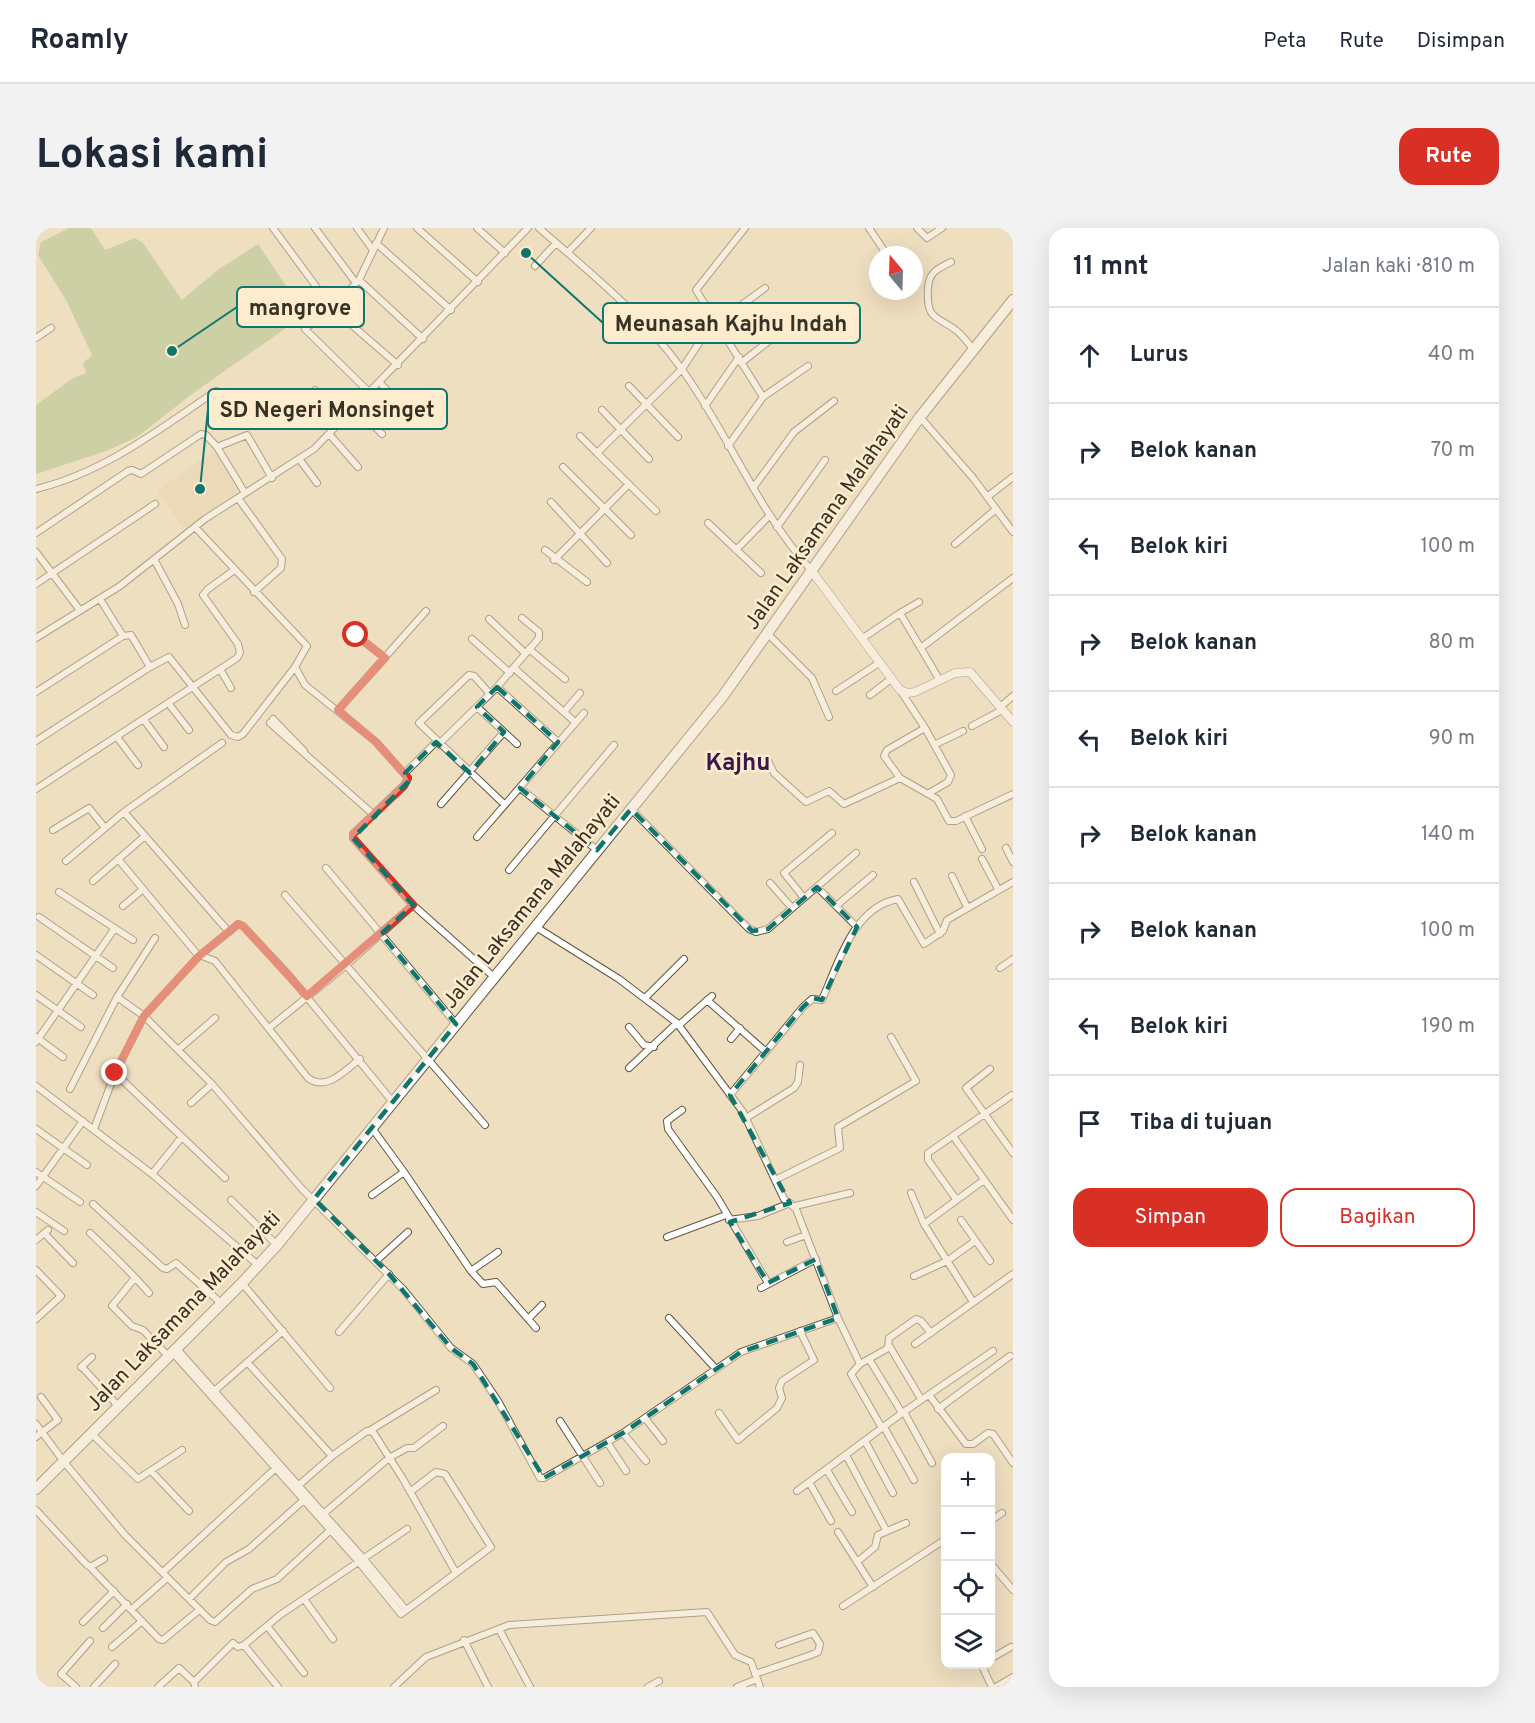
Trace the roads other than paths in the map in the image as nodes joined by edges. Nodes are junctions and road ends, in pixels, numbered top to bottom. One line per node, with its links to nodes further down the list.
1 (273, 228): 25 (street)
2 (315, 228): 21 (street)
3 (357, 228): 16 (street)
4 (384, 228): 16 (street)
5 (417, 228): 22 (street)
6 (477, 228): 18 (street)
7 (528, 228): 18 (street)
8 (539, 228): 14 (street)
9 (591, 228): 17 (street)
10 (745, 228): 27 (street)
11 (869, 228): 15 (street)
12 (917, 228): 13 (street)
13 (942, 228)
14 (556, 243): 17 (street); 20 (street)
15 (881, 246)
16 (375, 247): 21 (street); 26 (street)
17 (568, 252): 36 (street)
18 (505, 253): 22 (street)
19 (951, 262): 32 (street)
20 (536, 267)
21 (357, 282): 25 (street); 31 (street)
22 (478, 282): 26 (street)
23 (765, 288): 27 (street)
24 (1013, 300): 32 (highway, Jalan Laksamana Malahayati)
25 (332, 308): 34 (street); 41 (street)
26 (451, 310): 31 (street)
27 (716, 321): 33 (street); 36 (street)
28 (788, 326): 33 (street)
29 (51, 328): 30 (street)
30 (36, 338)
31 (423, 339): 34 (street)
32 (973, 349): 49 (highway, Jalan Laksamana Malahayati)
33 (740, 360): 42 (street); 45 (street)
34 (398, 365): 37 (street)
35 (808, 366): 42 (street)
36 (682, 369): 44 (street); 45 (street)
37 (380, 383): 41 (street); 48 (street)
38 (629, 386): 44 (street)
39 (315, 390): 50 (street)
40 (216, 391): 69 (street)
41 (370, 393): 46 (street)
42 (763, 397): 56 (street)
43 (834, 401): 68 (street)
44 (647, 404): 51 (street); 55 (street)
45 (705, 406): 56 (street)
46 (357, 407): 50 (street); 52 (street)
47 (602, 410): 51 (street)
48 (407, 411)
49 (920, 417): 71 (street); 93 (highway, Jalan Laksamana Malahayati)
50 (346, 418): 53 (street)
51 (621, 430): 58 (street); 59 (street)
52 (382, 434)
53 (330, 435): 60 (street); 62 (street)
54 (580, 436): 58 (street)
55 (678, 437)
56 (728, 446): 68 (street)
57 (217, 447): 65 (street); 70 (street); 84 (street)
58 (597, 453): 67 (street)
59 (650, 459)
60 (300, 460): 65 (street); 66 (street)
61 (825, 460): 81 (street)
62 (358, 467)
63 (563, 467): 75 (street)
64 (1013, 477): 71 (street)
65 (272, 478): 70 (street)
66 (317, 483)
67 (629, 484): 75 (street); 77 (street)
68 (753, 488): 78 (street)
69 (36, 489)
70 (245, 493): 72 (street)
71 (987, 496): 76 (street)
72 (238, 498): 80 (street); 100 (street)
73 (551, 502): 82 (street)
74 (155, 504): 96 (street)
75 (604, 508): 82 (street); 85 (street)
76 (996, 509): 83 (street); 86 (street)
77 (656, 510)
78 (770, 514): 81 (street); 88 (street)
79 (708, 523): 88 (street)
80 (195, 527): 91 (street); 94 (street)
81 (777, 527): 93 (street)
82 (579, 532): 90 (street); 92 (street)
83 (1013, 532)
84 (36, 533)
85 (631, 535)
86 (955, 544)
87 (544, 550): 90 (street)
88 (736, 550): 95 (street)
89 (36, 552): 96 (street)
90 (554, 560): 98 (street)
91 (155, 561): 101 (street); 108 (street)
92 (607, 563)
93 (811, 570): 109 (highway, Jalan Laksamana Malahayati); 113 (street)
94 (233, 571): 100 (street); 121 (street)
95 (762, 573)
96 (53, 574): 99 (street); 103 (street)
97 (1013, 578): 115 (street)
98 (587, 582)
99 (36, 584)
100 (255, 592): 120 (street)
101 (100, 598): 103 (street); 111 (street)
102 (919, 602): 105 (street)
103 (80, 609): 112 (street)
104 (426, 611): 117 (street)
105 (900, 613): 113 (street); 115 (street)
106 (522, 618): 116 (street)
107 (489, 620): 116 (street)
108 (185, 625)
109 (768, 634): 142 (street); 172 (highway, Jalan Laksamana Malahayati)
110 (356, 635): 117 (street)
111 (123, 636): 119 (street); 131 (street)
112 (36, 638)
113 (863, 638): 118 (street)
114 (472, 639): 122 (street)
115 (922, 647): 125 (street)
116 (527, 651): 122 (street); 123 (street)
117 (385, 658): 139 (street)
118 (879, 663): 124 (street); 130 (street)
119 (150, 667): 126 (street); 153 (street)
120 (296, 668): 126 (street); 139 (street)
121 (220, 669): 126 (street); 128 (street)
122 (512, 670): 127 (street); 140 (street)
123 (565, 679)
124 (891, 679): 129 (street); 134 (street)
125 (939, 679): 129 (street); 138 (street)
126 (193, 687): 136 (street)
127 (497, 687): 132 (street); 155 (street)
128 (231, 688)
129 (900, 690): 148 (street)
130 (836, 691)
131 (36, 692)
132 (490, 693): 137 (street); 156 (street)
133 (580, 693): 140 (street)
134 (870, 695)
135 (1013, 696): 138 (street)
136 (169, 704): 143 (street); 149 (street)
137 (477, 708): 151 (street); 156 (street)
138 (1001, 709): 145 (street); 147 (street)
139 (338, 710): 164 (street)
140 (564, 712): 146 (street)
141 (584, 713): 146 (street)
142 (829, 717)
143 (144, 720): 152 (street); 160 (street)
144 (272, 721): 174 (street)
145 (1013, 722)
146 (575, 723): 155 (street)
147 (972, 726)
148 (925, 728): 158 (street); 165 (street)
149 (189, 730)
150 (963, 731): 158 (street)
151 (504, 732): 157 (street); 163 (street)
152 (117, 737): 162 (street); 167 (street)
153 (36, 741)
154 (222, 742): 173 (street)
155 (558, 742): 166 (street)
156 (438, 743): 163 (street); 164 (street)
157 (517, 744)
158 (936, 744): 168 (street)
159 (614, 745): 176 (street)
160 (164, 747)
161 (767, 759): 165 (street)
162 (138, 765)
163 (470, 773): 170 (street); 171 (street)
164 (405, 774): 174 (street)
165 (900, 778): 168 (street)
166 (520, 788): 171 (street); 176 (street)
167 (36, 789)
168 (929, 793): 175 (street)
169 (1013, 794): 175 (street)
170 (441, 804)
171 (504, 804): 181 (street)
172 (631, 809): 184 (highway, Jalan Laksamana Malahayati); 208 (street)
173 (124, 812): 177 (street); 180 (street)
174 (374, 814): 204 (street)
175 (965, 816): 183 (street)
176 (555, 818): 184 (street); 191 (street)
177 (105, 828): 178 (street); 188 (street)
178 (53, 830)
179 (832, 833): 203 (street)
180 (145, 836): 186 (street); 213 (street)
181 (477, 837)
182 (1006, 848): 189 (street)
183 (982, 849)
184 (597, 850): 210 (highway, Jalan Laksamana Malahayati)
185 (856, 853): 198 (street)
186 (118, 859): 194 (street); 199 (street)
187 (982, 859): 200 (street)
188 (66, 861)
189 (1013, 862)
190 (326, 868): 214 (street)
191 (509, 870)
192 (873, 875): 206 (street)
193 (952, 876): 207 (street)
194 (93, 881)
195 (914, 882): 215 (street)
196 (1013, 882): 200 (street)
197 (770, 883): 208 (street)
198 (817, 887): 203 (street); 206 (street)
199 (142, 889): 205 (street); 220 (street)
200 (998, 889): 207 (street)
201 (59, 892): 212 (street)
202 (285, 896): 223 (street)
203 (804, 898): 208 (street)
204 (413, 905): 214 (street); 226 (street)
205 (123, 906)
206 (836, 906): 211 (street)
207 (967, 907): 215 (street)
208 (792, 908)
209 (39, 917): 219 (street)
210 (535, 926): 226 (highway, Jalan Laksamana Malahayati); 232 (street)
211 (857, 927): 215 (street); 247 (street)
212 (115, 928): 217 (street); 219 (street)
213 (229, 932): 220 (street); 230 (street)
214 (381, 934): 223 (street); 236 (street)
215 (940, 934)
216 (155, 938): 231 (street)
217 (133, 940)
218 (36, 955): 227 (street)
219 (95, 956): 224 (street); 227 (street)
220 (199, 956): 234 (street); 240 (street)
221 (684, 960): 232 (street)
222 (1013, 960): 225 (street)
223 (344, 967): 230 (street); 249 (street)
224 (113, 968)
225 (1000, 968)
226 (494, 977): 236 (highway, Jalan Laksamana Malahayati)
227 (76, 983): 229 (street); 233 (street)
228 (36, 995): 233 (street)
229 (93, 995)
230 (307, 996): 240 (street); 250 (street)
231 (117, 997): 234 (street); 257 (street)
232 (645, 998): 237 (street)
233 (57, 1009): 239 (street); 243 (street)
234 (144, 1016): 246 (street); 254 (street)
235 (215, 1018): 246 (street)
236 (456, 1024): 249 (highway, Jalan Laksamana Malahayati)
237 (678, 1024): 241 (street); 245 (street); 258 (street)
238 (629, 1027): 245 (street)
239 (81, 1028)
240 (268, 1028): 250 (street)
241 (740, 1028): 244 (street); 247 (street)
242 (891, 1037): 280 (street)
243 (37, 1039): 248 (street)
244 (731, 1039)
245 (654, 1047): 252 (street)
246 (179, 1049): 255 (street)
247 (765, 1051): 258 (street)
248 (63, 1057)
249 (428, 1058): 260 (highway, Jalan Laksamana Malahayati); 266 (street)
250 (360, 1059): 260 (street)
251 (800, 1065): 264 (street)
252 (629, 1068)
253 (990, 1069): 263 (street)
254 (115, 1073): 269 (street); 271 (street)
255 (212, 1084): 261 (street); 286 (street)
256 (36, 1086): 265 (street)
257 (70, 1089)
258 (730, 1095): 264 (street)
259 (1012, 1095): 263 (street)
260 (392, 1101): 267 (highway, Jalan Laksamana Malahayati)
261 (191, 1103)
262 (682, 1110): 293 (street)
263 (985, 1114): 270 (street); 273 (street)
264 (746, 1118): 280 (street)
265 (83, 1121): 269 (street); 272 (street)
266 (485, 1125)
267 (371, 1128): 276 (street); 286 (highway, Jalan Laksamana Malahayati)
268 (36, 1129): 272 (street)
269 (94, 1129): 277 (street)
270 (953, 1137): 281 (street); 287 (street)
271 (181, 1138): 277 (street); 279 (street)
272 (62, 1148): 274 (street); 278 (street)
273 (1013, 1152)
274 (87, 1165)
275 (36, 1172): 278 (street)
276 (404, 1172): 285 (street); 313 (street)
277 (152, 1174): 312 (street)
278 (43, 1177): 282 (street); 289 (street)
279 (225, 1178)
280 (775, 1180): 291 (street)
281 (984, 1180): 287 (street); 295 (street)
282 (36, 1186)
283 (850, 1193): 291 (street)
284 (910, 1193): 296 (street)
285 (372, 1195)
286 (314, 1199): 305 (highway, Jalan Laksamana Malahayati); 308 (street)
287 (957, 1199): 296 (street)
288 (231, 1200): 305 (street)
289 (80, 1202)
290 (93, 1203): 324 (street)
291 (792, 1204): 293 (street); 300 (street)
292 (36, 1212): 297 (street)
293 (728, 1218): 301 (street); 319 (street)
294 (961, 1220): 303 (street)
295 (1013, 1220)
296 (924, 1224): 309 (street)
297 (64, 1231)
298 (408, 1232): 308 (street)
299 (90, 1233): 318 (street)
300 (807, 1235): 304 (street); 307 (street)
301 (667, 1237)
302 (36, 1240): 311 (street)
303 (975, 1240): 309 (street); 310 (street)
304 (787, 1242)
305 (277, 1245): 312 (highway, Jalan Laksamana Malahayati)
306 (498, 1252): 313 (street)
307 (816, 1259): 319 (street); 327 (street)
308 (376, 1261): 314 (street)
309 (947, 1261): 317 (street); 323 (street)
310 (990, 1261)
311 (73, 1263)
312 (258, 1265): 320 (highway, Jalan Laksamana Malahayati)
313 (471, 1271): 329 (street)
314 (389, 1274): 333 (street); 371 (street)
315 (1013, 1274): 323 (street)
316 (38, 1275): 328 (street)
317 (914, 1276)
318 (134, 1279): 322 (street); 338 (street)
319 (768, 1282): 321 (street)
320 (242, 1283): 324 (highway, Jalan Laksamana Malahayati); 331 (street)
321 (761, 1288)
322 (149, 1293)
323 (974, 1302): 334 (street)
324 (222, 1304): 338 (highway, Jalan Laksamana Malahayati)
325 (542, 1305): 329 (street)
326 (669, 1318): 344 (street)
327 (838, 1318): 332 (street); 343 (street)
328 (36, 1319)
329 (528, 1319): 330 (street)
330 (536, 1328)
331 (283, 1331): 342 (street); 345 (street)
332 (800, 1331): 344 (street); 354 (street)
333 (339, 1332)
334 (931, 1332): 335 (street); 336 (street)
335 (915, 1344)
336 (888, 1347): 341 (street); 350 (street)
337 (993, 1351): 348 (street)
338 (173, 1353): 347 (street); 351 (highway, Jalan Laksamana Malahayati)
339 (1010, 1356): 352 (street)
340 (92, 1358): 351 (street)
341 (869, 1359): 343 (street); 353 (street)
342 (247, 1362): 347 (street); 370 (street)
343 (860, 1364): 359 (street)
344 (716, 1369): 355 (street)
345 (330, 1388)
346 (436, 1390): 360 (street)
347 (212, 1393): 377 (street)
348 (928, 1395): 350 (street); 352 (street)
349 (41, 1397): 361 (street)
350 (921, 1399): 353 (street)
351 (119, 1407): 363 (highway, Jalan Laksamana Malahayati)
352 (938, 1409): 373 (street)
353 (903, 1412): 359 (street); 376 (street)
354 (719, 1413)
355 (645, 1418): 362 (street); 365 (street)
356 (560, 1421): 371 (street)
357 (36, 1424): 361 (street)
358 (443, 1426): 372 (street)
359 (883, 1428): 366 (street); 381 (street)
360 (369, 1431): 370 (street); 372 (street)
361 (42, 1433): 364 (street); 375 (street)
362 (623, 1433): 367 (street); 374 (street)
363 (92, 1434): 375 (highway, Jalan Laksamana Malahayati); 379 (street)
364 (36, 1437)
365 (663, 1441)
366 (865, 1441): 369 (street); 388 (street)
367 (607, 1442): 371 (street); 380 (street)
368 (182, 1450): 379 (street)
369 (846, 1455): 378 (street); 400 (street)
370 (332, 1456): 384 (street)
371 (583, 1456): 383 (street)
372 (389, 1458): 387 (street); 394 (street)
373 (1012, 1458)
374 (646, 1461)
375 (64, 1462): 385 (highway, Jalan Laksamana Malahayati); 409 (street)
376 (932, 1463)
377 (277, 1467): 384 (street); 389 (street); 409 (street)
378 (827, 1470): 382 (street); 392 (street)
379 (152, 1472): 391 (street)
380 (626, 1472)
381 (914, 1480)
382 (809, 1482): 386 (street); 396 (street)
383 (600, 1483)
384 (299, 1485): 389 (street)
385 (36, 1489)
386 (797, 1491)
387 (410, 1492): 408 (street); 408 (street)
388 (893, 1493)
389 (306, 1498): 394 (street); 413 (street)
390 (36, 1510): 406 (street)
391 (189, 1510)
392 (852, 1512)
393 (1002, 1513): 395 (street)
394 (322, 1515): 398 (street)
395 (995, 1518)
396 (831, 1521)
397 (906, 1523): 400 (street)
398 (333, 1528): 403 (street); 417 (street)
399 (407, 1529): 403 (street)
400 (886, 1530): 405 (street)
401 (838, 1532): 405 (street)
402 (941, 1542): 410 (street)
403 (361, 1559): 408 (street); 414 (street)
404 (104, 1560): 406 (street)
405 (857, 1562): 410 (street)
406 (90, 1567): 411 (street)
407 (995, 1569): 412 (street)
408 (456, 1573)
409 (165, 1575): 413 (street); 415 (street)
410 (873, 1587): 416 (street)
411 (114, 1590): 415 (street); 419 (street)
412 (1013, 1590)
413 (189, 1599): 417 (street)
414 (304, 1599): 420 (street); 423 (street)
415 (129, 1606): 418 (street); 421 (street)
416 (843, 1606)
417 (198, 1611): 418 (street)
418 (142, 1621): 428 (street)
419 (82, 1622)
420 (267, 1626): 426 (street); 433 (street)
421 (103, 1628)
422 (499, 1629): 424 (street); 434 (street); 444 (street)
423 (333, 1639)
424 (464, 1640): 442 (street); 443 (street)
425 (90, 1641): 438 (street)
426 (244, 1645): 437 (street); 441 (street)
427 (779, 1645): 434 (street)
428 (112, 1647)
429 (1011, 1647): 430 (street)
430 (995, 1656)
431 (115, 1664): 439 (street)
432 (983, 1669): 448 (street)
433 (304, 1673)
434 (756, 1677): 446 (street); 447 (street)
435 (1013, 1677): 448 (street)
436 (659, 1680): 445 (street)
437 (194, 1685): 440 (street)
438 (76, 1687)
439 (94, 1687)
440 (158, 1687)
441 (278, 1687)
442 (394, 1687)
443 (488, 1687)
444 (530, 1687)
445 (648, 1687)
446 (737, 1687)
447 (760, 1687)
448 (994, 1687)

